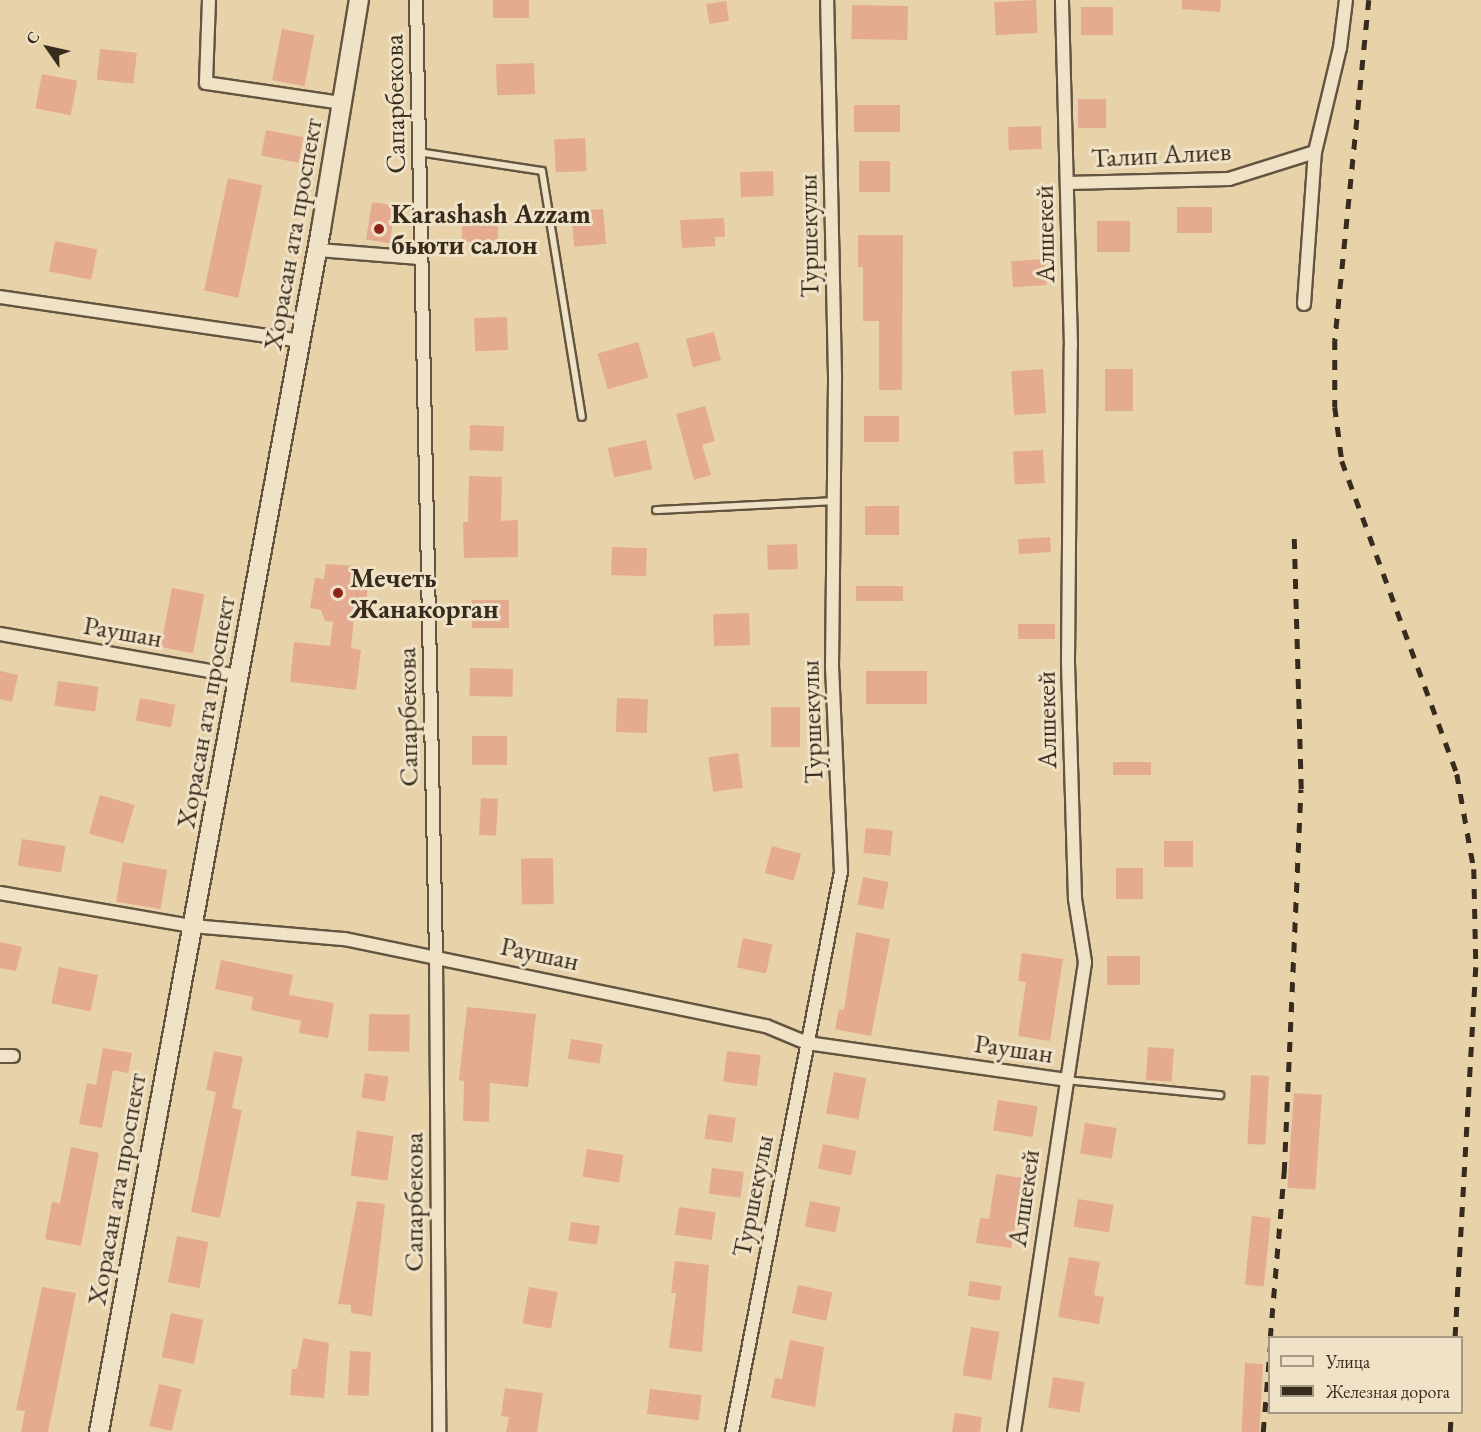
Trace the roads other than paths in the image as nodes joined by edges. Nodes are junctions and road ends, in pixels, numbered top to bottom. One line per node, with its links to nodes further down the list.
1 (209, 0): 7 (street)
2 (359, 0): 7 (main road, Хорасан ата проспект)
3 (416, 0): 8 (street, Сапарбекова)
4 (827, 0): 17 (street, Туршекулы)
5 (1062, 0): 10 (street, Алшекей)
6 (1346, 0): 9 (street)
7 (342, 104): 11 (main road, Хорасан ата проспект)
8 (418, 152): 12 (street, Сапарбекова); 16 (lane)
9 (1315, 152): 10 (street, Талип Алиев); 14 (street)
10 (1067, 183): 27 (street, Алшекей)
11 (318, 250): 12 (street); 15 (main road, Хорасан ата проспект)
12 (420, 258): 23 (street, Сапарбекова)
13 (0, 297): 15 (street)
14 (1304, 304)
15 (301, 341): 20 (main road, Хорасан ата проспект)
16 (582, 417)
17 (834, 501): 18 (lane); 24 (street, Туршекулы)
18 (656, 510)
19 (0, 634): 20 (street, Раушан)
20 (239, 676): 22 (main road, Хорасан ата проспект)
21 (0, 892): 22 (street, Раушан)
22 (192, 926): 23 (street, Раушан); 29 (main road, Хорасан ата проспект)
23 (436, 956): 24 (street, Раушан); 30 (street, Сапарбекова)
24 (807, 1043): 27 (street, Раушан); 31 (street, Туршекулы)
25 (0, 1056): 26 (street)
26 (13, 1056)
27 (1066, 1080): 28 (lane); 32 (street, Алшекей)
28 (1220, 1095)
29 (99, 1432)
30 (439, 1432)
31 (732, 1432)
32 (1014, 1432)

